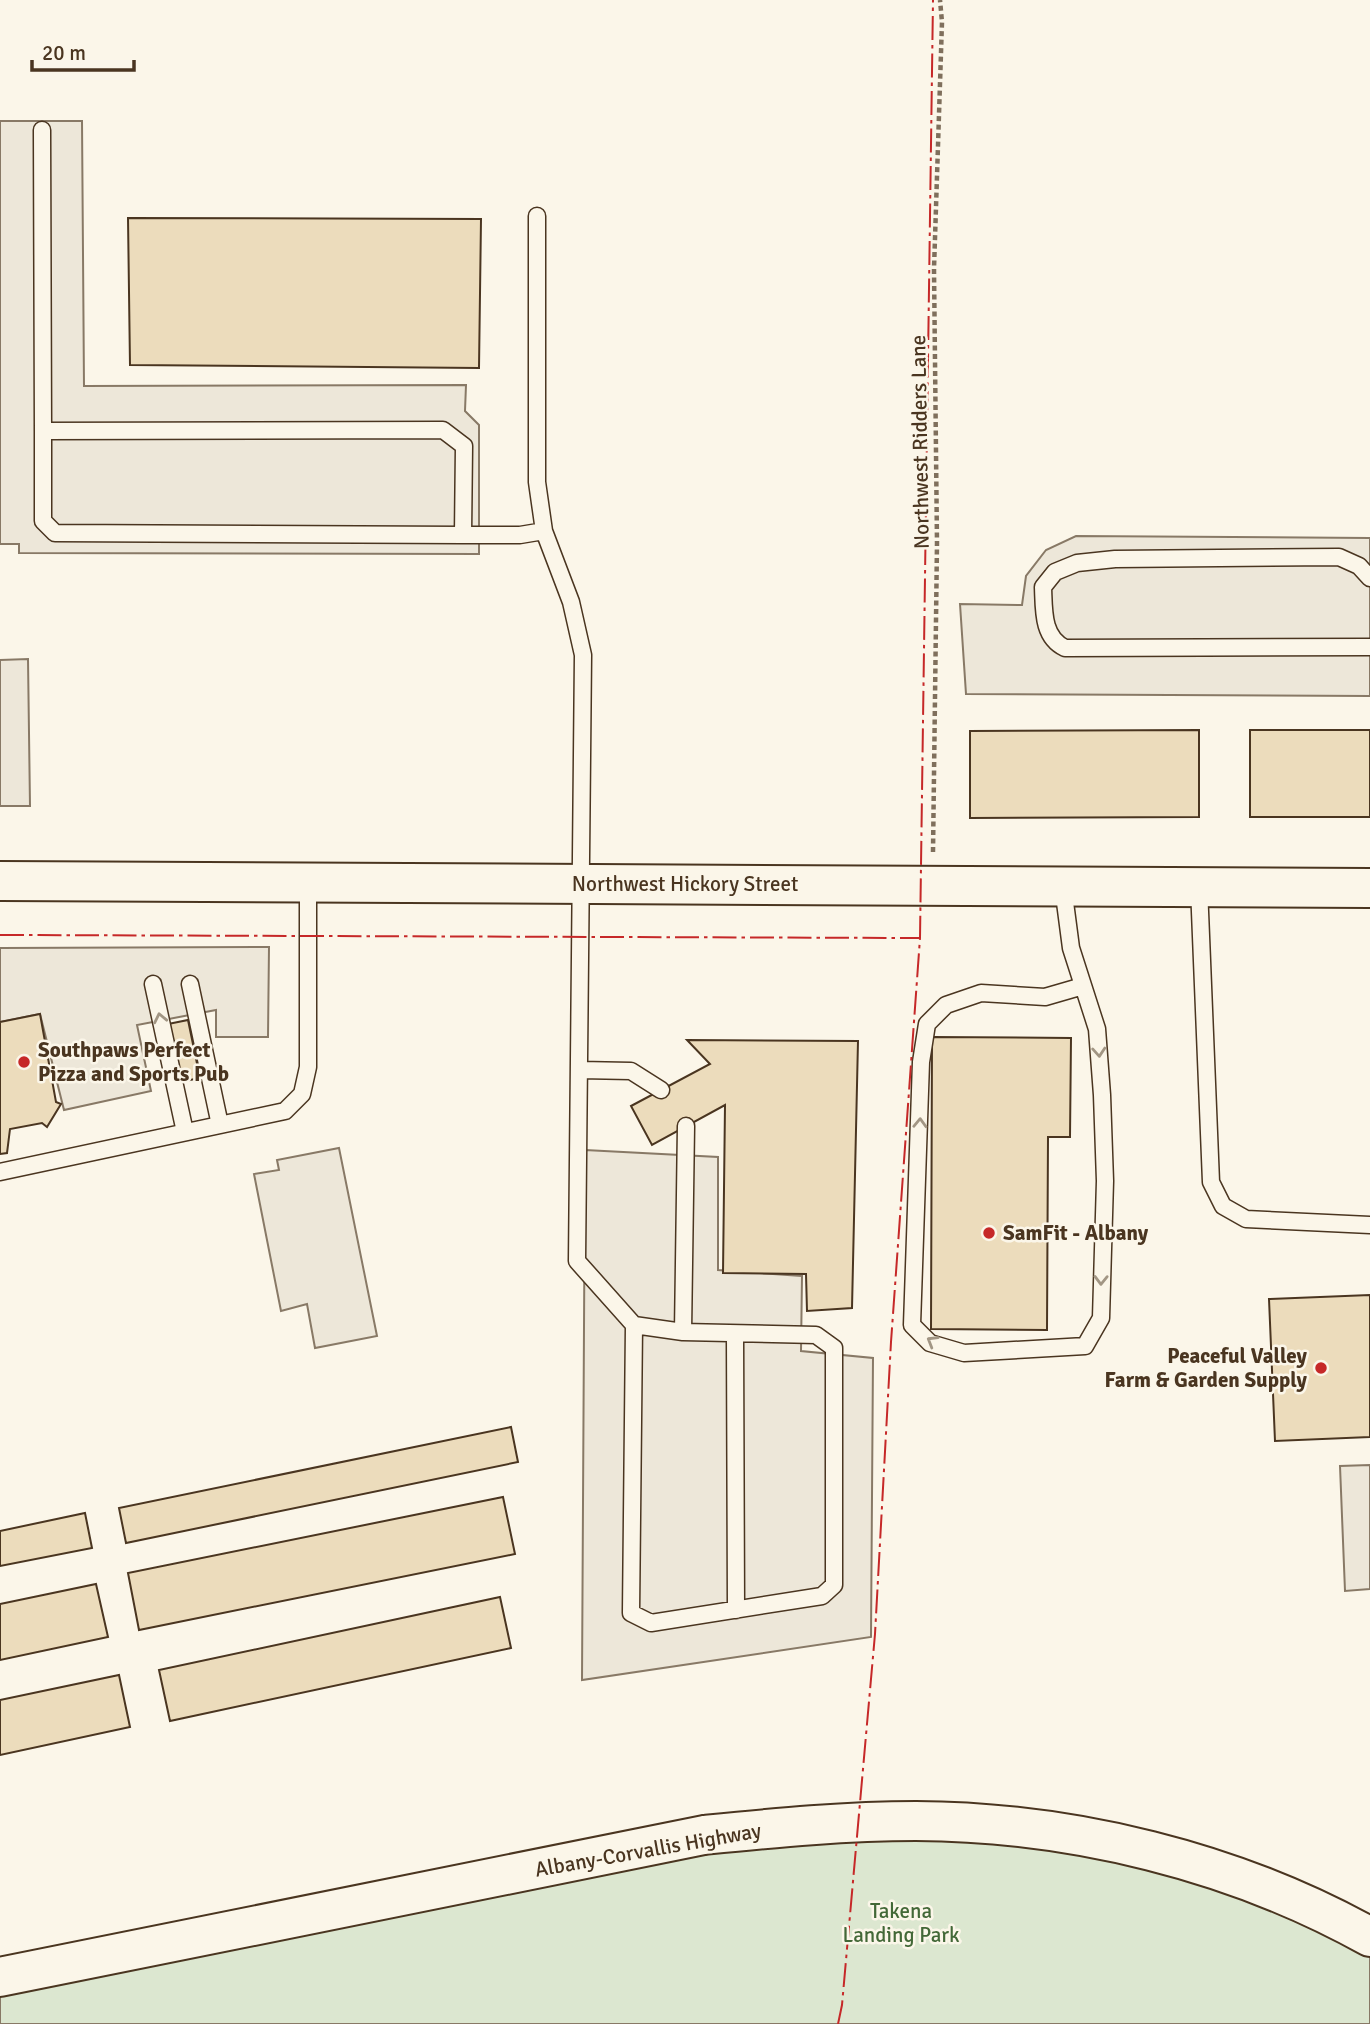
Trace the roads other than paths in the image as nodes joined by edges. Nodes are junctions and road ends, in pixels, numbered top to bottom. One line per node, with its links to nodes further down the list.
1 (42, 130): 3 (lane)
2 (537, 216): 4 (lane)
3 (43, 431): 5 (lane); 5 (lane)
4 (544, 531): 5 (lane); 10 (lane)
5 (463, 535)
6 (1370, 578): 7 (lane)
7 (1370, 647)
8 (0, 881): 9 (main road, Northwest Hickory Street)
9 (308, 882): 10 (main road, Northwest Hickory Street); 19 (lane)
10 (583, 884): 11 (main road, Northwest Hickory Street); 17 (lane)
11 (1063, 887): 12 (main road, Northwest Hickory Street); 16 (lane)
12 (1199, 887): 13 (main road, Northwest Hickory Street); 23 (lane)
13 (1370, 888)
14 (153, 984): 21 (lane, one-way to 14)
15 (190, 984): 19 (lane)
16 (1083, 986): 16 (lane, one-way to 16)
17 (579, 1070): 18 (lane); 24 (lane)
18 (661, 1090)
19 (220, 1125): 21 (lane)
20 (687, 1126): 25 (lane)
21 (185, 1132): 22 (lane)
22 (0, 1172)
23 (1370, 1225)
24 (634, 1325): 25 (lane); 27 (lane)
25 (683, 1332): 26 (lane)
26 (735, 1335): 27 (lane); 27 (lane)
27 (736, 1610)
28 (1370, 1937): 29 (main road, Albany-Corvallis Highway)
29 (0, 1977)

